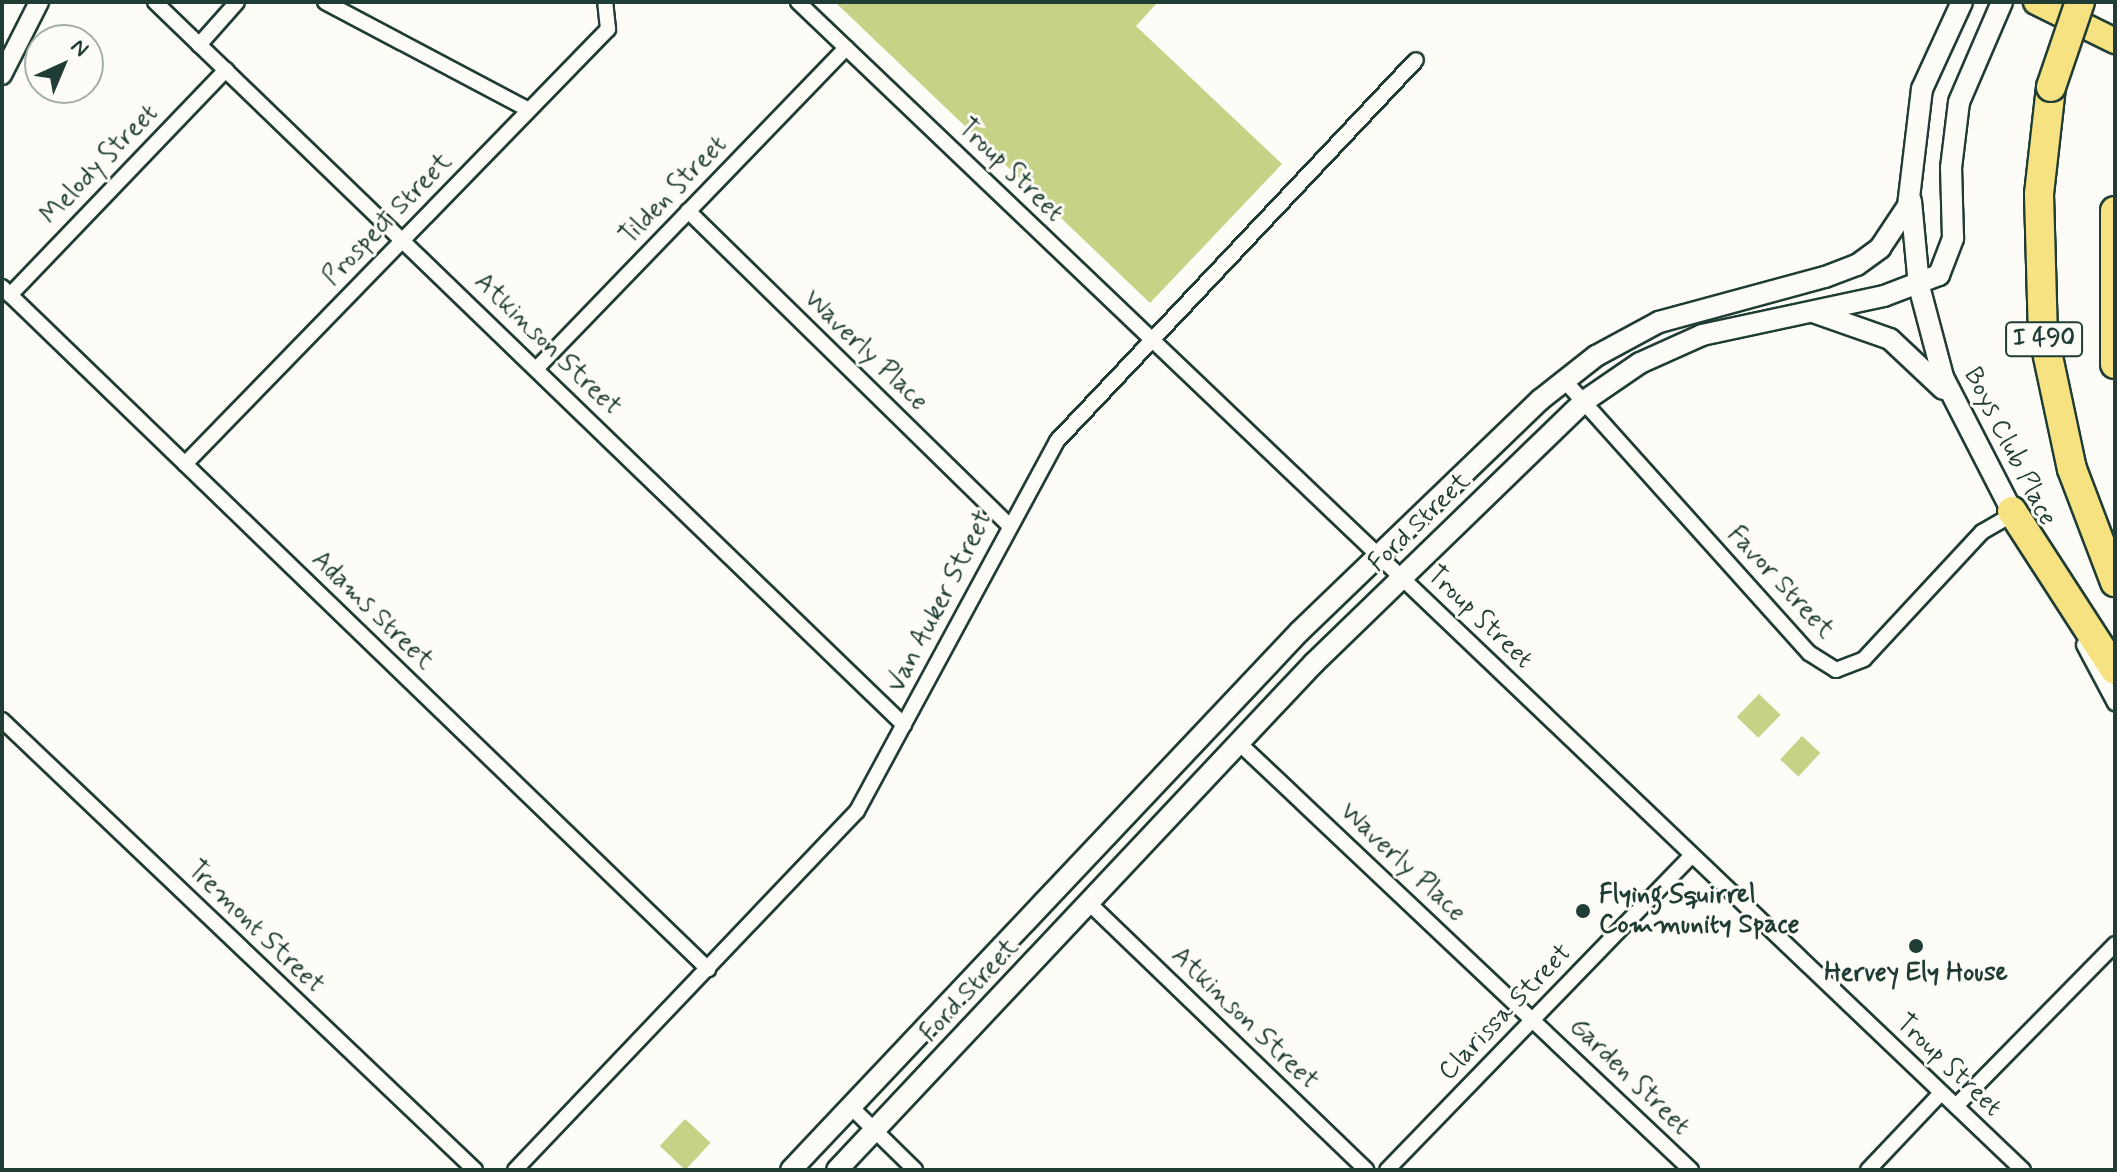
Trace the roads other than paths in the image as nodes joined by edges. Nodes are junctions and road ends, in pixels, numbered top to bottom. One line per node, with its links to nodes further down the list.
1 (39, 2): 17 (street)
2 (155, 2): 13 (street, Atkinson Street)
3 (237, 2): 13 (street)
4 (325, 2): 19 (street)
5 (605, 2): 19 (street, Prospect Street)
6 (798, 2): 14 (street, Troup Street)
7 (1962, 2): 20 (main road, Ford Street)
8 (2002, 2): 24 (main road)
9 (2036, 2): 12 (main road)
10 (2071, 2): 18 (highway, I 490, bridge)
11 (2080, 2): 18 (highway, bridge)
12 (2115, 41)
13 (199, 45): 16 (street, Atkinson Street)
14 (846, 48): 21 (street, Tilden Street); 27 (street, Troup Street)
15 (1416, 60): 27 (street, Van Auker Street)
16 (226, 70): 23 (street, Atkinson Street); 25 (street, Melody Street)
17 (2, 75)
18 (2051, 87): 38 (highway, I 490)
19 (527, 109): 23 (street, Prospect Street)
20 (1911, 197): 24 (main road, Boys Club Place); 30 (main road, Ford Street)
21 (688, 211): 29 (street, Tilden Street); 35 (street, Waverly Place)
22 (2115, 211): 28 (highway, I 490)
23 (404, 239): 29 (street, Atkinson Street); 33 (street, Prospect Street)
24 (1919, 286): 26 (main road, Ford Street); 32 (main road, Boys Club Place)
25 (6, 291): 33 (street, Adams Street)
26 (1800, 312): 31 (main road, Ford Street); 32 (main road)
27 (1150, 338): 35 (street, Van Auker Street); 36 (street, Troup Street)
28 (2115, 364)
29 (537, 368): 42 (street, Atkinson Street)
30 (1564, 380): 31 (street, Favor Street); 36 (main road, Ford Street)
31 (1583, 402): 34 (street, Favor Street); 37 (main road, Ford Street)
32 (1957, 410): 34 (main road, Boys Club Place)
33 (185, 464): 47 (street, Adams Street)
34 (2012, 511): 39 (highway); 40 (street, Boys Club Place)
35 (1008, 524): 42 (street, Van Auker Street)
36 (1378, 555): 37 (street, Troup Street); 51 (main road, Ford Street)
37 (1401, 577): 43 (main road, Ford Street); 44 (street, Troup Street)
38 (2115, 582)
39 (2115, 670)
40 (2115, 703)
41 (2, 720): 53 (street, Tremont Street)
42 (904, 725): 47 (street, Van Auker Street)
43 (1239, 743): 45 (main road, Ford Street); 48 (street, Waverly Place)
44 (1692, 855): 48 (street, Clarissa Street); 49 (street, Troup Street)
45 (1089, 903): 52 (main road, Ford Street); 58 (street, Atkinson Street)
46 (2115, 944): 50 (street)
47 (708, 969): 54 (street, Van Auker Street)
48 (1533, 1019): 59 (street, Clarissa Street); 60 (street, Garden Street)
49 (1941, 1093): 50 (street, Troup Street); 61 (street)
50 (1956, 1106): 62 (street, Troup Street)
51 (851, 1107): 52 (street); 55 (main road, Ford Street)
52 (874, 1130): 56 (main road, Ford Street); 57 (street)
53 (475, 1170)
54 (515, 1170)
55 (791, 1170)
56 (837, 1170)
57 (915, 1170)
58 (1366, 1170)
59 (1387, 1170)
60 (1691, 1170)
61 (1868, 1170)
62 (2023, 1170)

